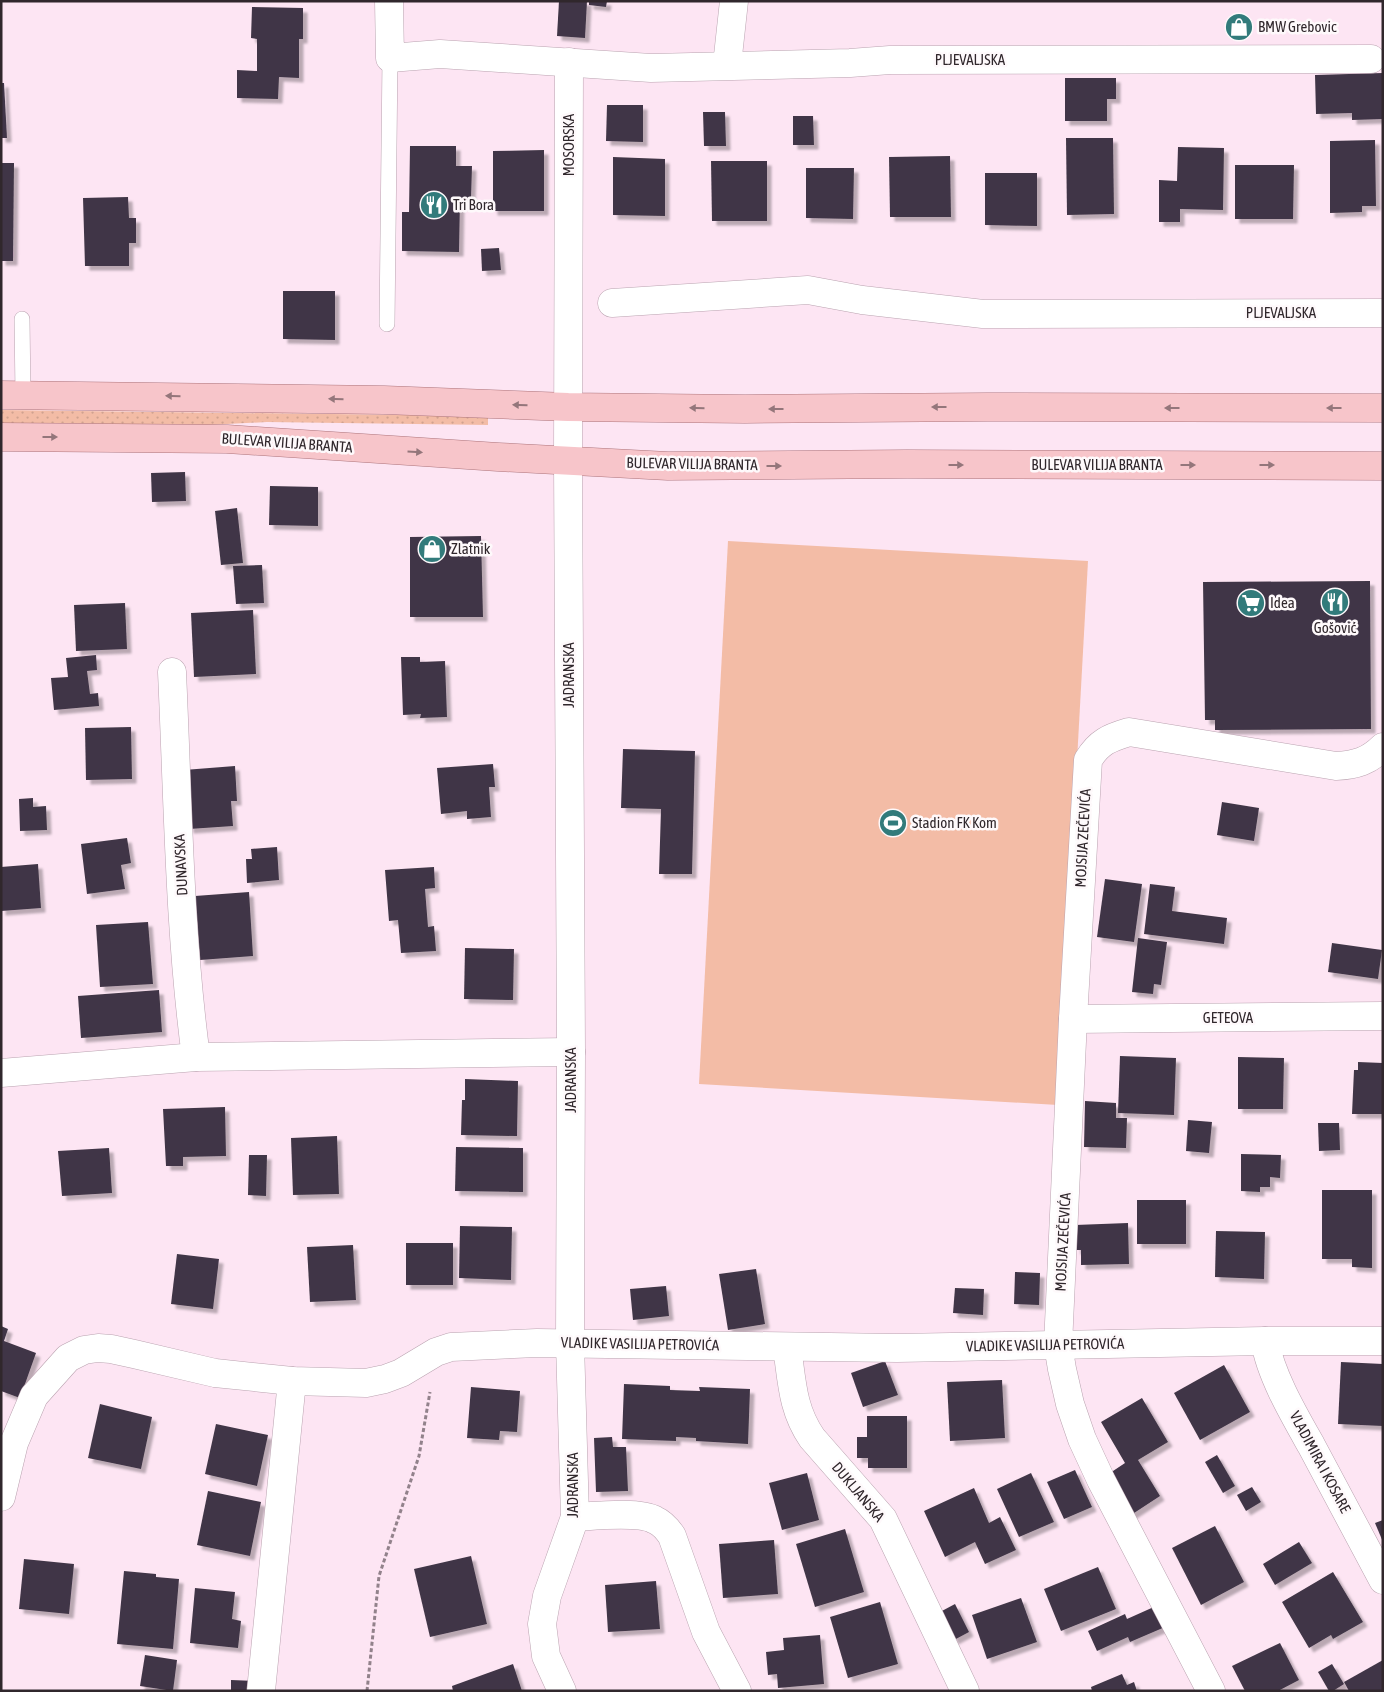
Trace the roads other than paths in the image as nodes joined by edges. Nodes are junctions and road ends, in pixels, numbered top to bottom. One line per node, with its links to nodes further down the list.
1 (389, 1): 3 (street)
2 (734, 1): 6 (street)
3 (390, 58): 5 (street); 10 (lane)
4 (1371, 59): 6 (street, PLJEVALJSKA)
5 (569, 62): 6 (street, PLJEVALJSKA); 12 (street, MOSORSKA)
6 (727, 65)
7 (612, 303): 8 (street, PLJEVALJSKA)
8 (1383, 313)
9 (22, 319): 11 (lane)
10 (387, 324)
11 (12, 395): 12 (main road, one-way to 11)
12 (568, 407): 13 (main road, one-way to 12); 15 (street, MOSORSKA)
13 (1383, 408)
14 (1, 437): 15 (main road, BULEVAR VILIJA BRANTA, one-way to 15)
15 (568, 460): 16 (main road, BULEVAR VILIJA BRANTA, one-way to 16); 21 (street, JADRANSKA)
16 (1383, 466)
17 (172, 672): 22 (street, DUNAVSKA)
18 (1383, 747): 20 (street, MOJSIJA ZEČEVIĆA)
19 (1383, 1016): 20 (street, GETEOVA)
20 (1073, 1019): 27 (street, MOJSIJA ZEČEVIĆA)
21 (571, 1052): 22 (street); 26 (street, JADRANSKA)
22 (196, 1057): 23 (street)
23 (1, 1073)
24 (1265, 1341): 25 (street, VLADIKE VASILIJA PETROVIĆA); 27 (street, VLADIKE VASILIJA PETROVIĆA); 32 (street, VLADIMIRA I KOSARE)
25 (1383, 1341)
26 (570, 1343): 28 (street, VLADIKE VASILIJA PETROVIĆA); 29 (street, VLADIKE VASILIJA PETROVIĆA); 31 (street, JADRANSKA)
27 (1058, 1346): 28 (street, VLADIKE VASILIJA PETROVIĆA); 37 (street, MOJSIJA ZEČEVIĆA)
28 (787, 1347): 36 (street, DUKLJANSKA)
29 (292, 1381): 30 (street, VLADIKE VASILIJA PETROVIĆA); 33 (street)
30 (1, 1497)
31 (575, 1517): 34 (street, JADRANSKA); 35 (street)
32 (1383, 1580)
33 (261, 1691)
34 (562, 1691)
35 (737, 1691)
36 (965, 1691)
37 (1211, 1691)

